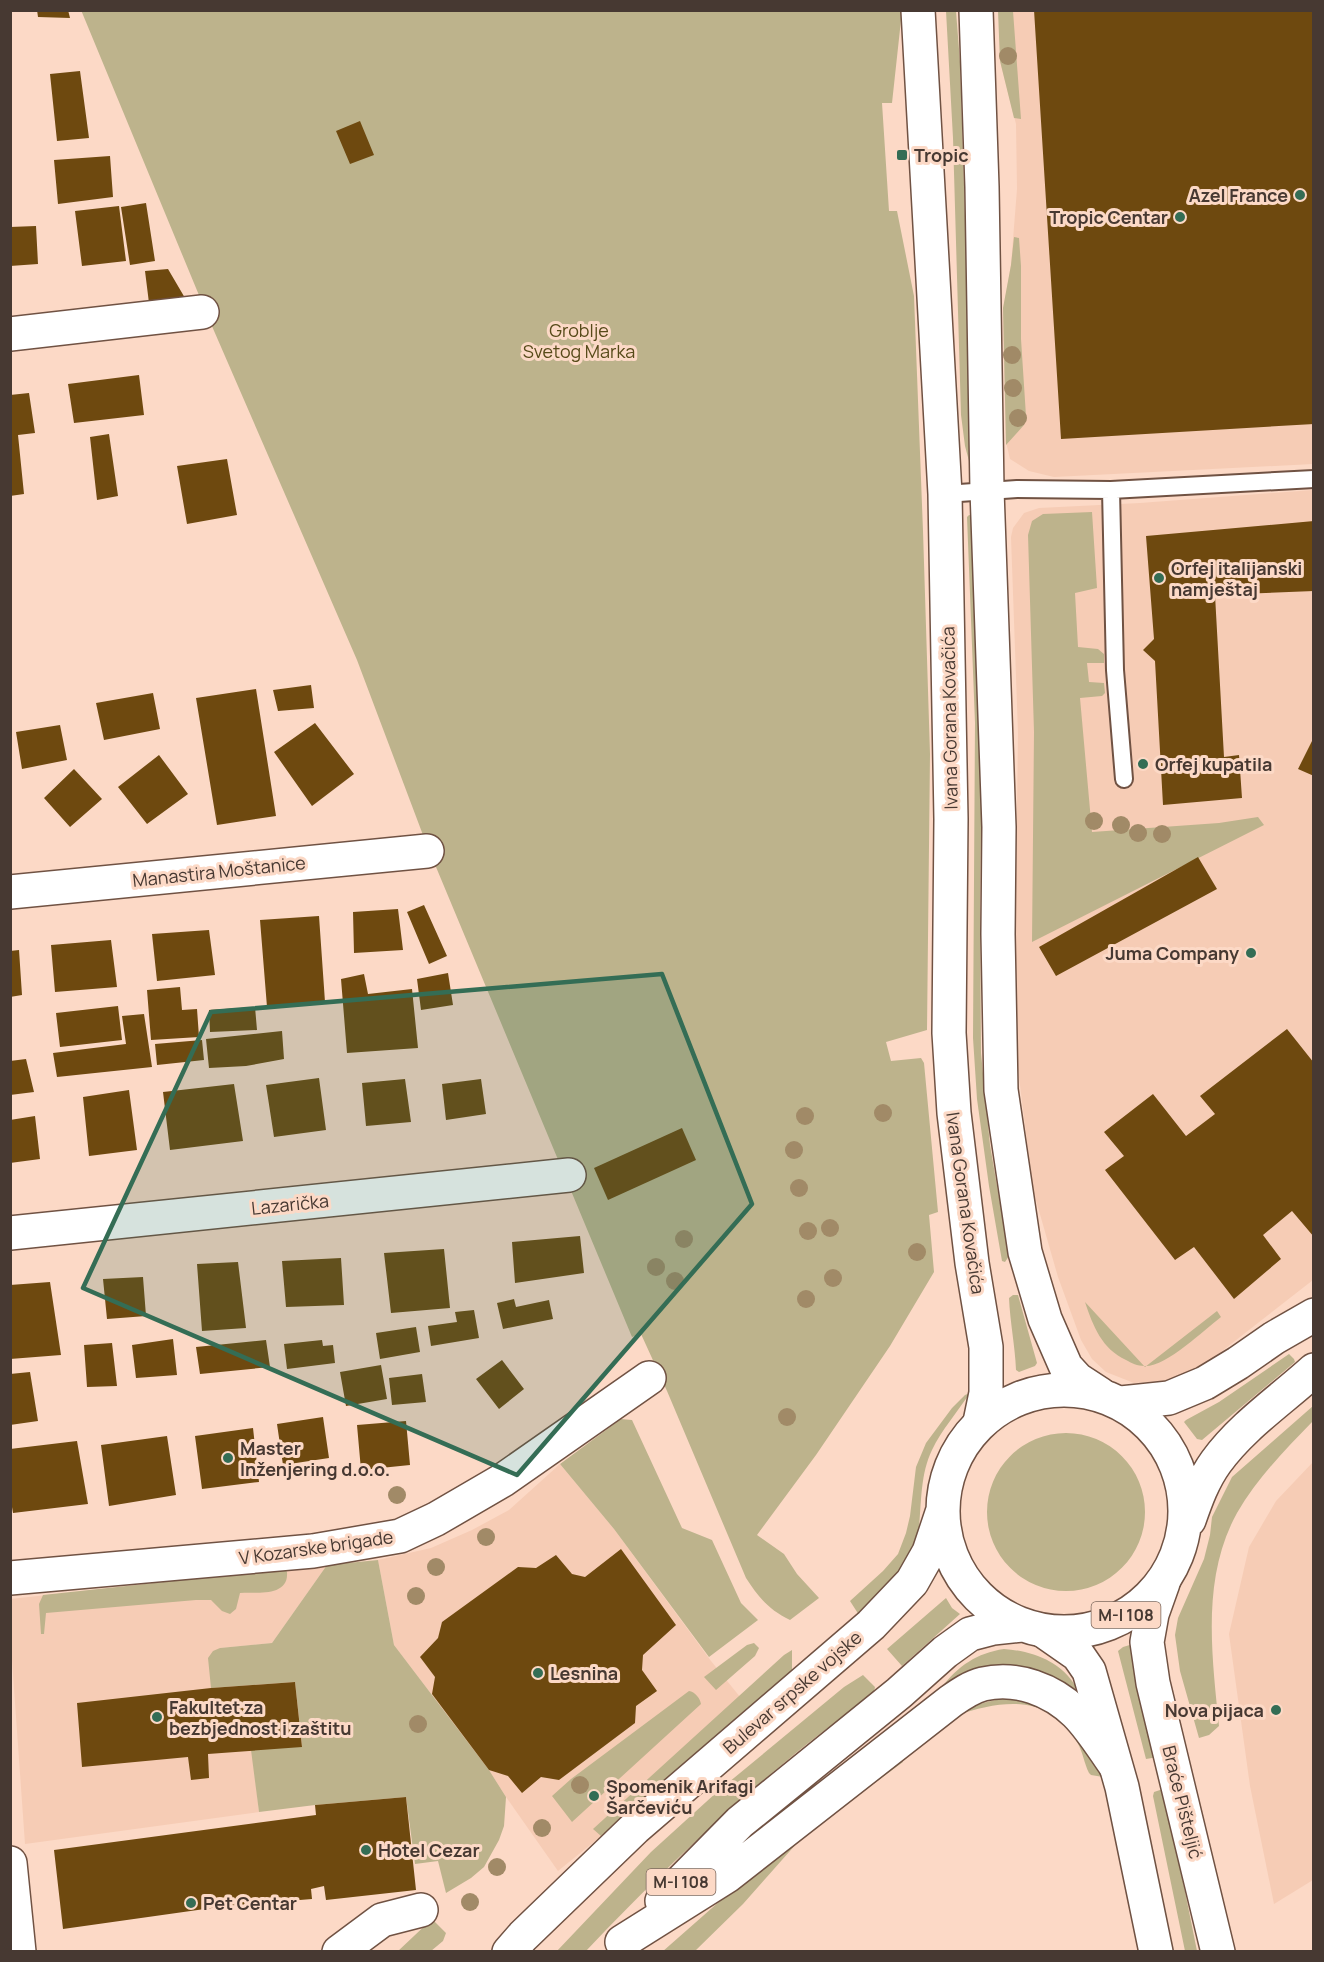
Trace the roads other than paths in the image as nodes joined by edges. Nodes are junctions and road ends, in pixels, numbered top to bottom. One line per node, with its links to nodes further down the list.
1 (918, 10): 8 (main road, Ivana Gorana Kovačića)
2 (976, 10): 6 (main road)
3 (202, 312): 4 (main road)
4 (10, 334)
5 (1314, 479): 7 (lane)
6 (987, 490): 7 (lane); 8 (lane); 17 (main road)
7 (1112, 490): 9 (lane)
8 (945, 494): 18 (main road, Ivana Gorana Kovačića)
9 (1124, 779)
10 (428, 851): 11 (main road, Manastira Moštanice)
11 (10, 892)
12 (569, 1175): 13 (main road, Lazarička)
13 (10, 1233)
14 (1314, 1314): 17 (main road, M-I 108)
15 (1314, 1370): 20 (main road, M-I 108)
16 (649, 1378): 21 (main road, V Kozarske brigade)
17 (1110, 1398): 18 (main road, M-I 108); 20 (main road, M-I 108)
18 (980, 1422): 19 (main road, M-I 108)
19 (943, 1512): 23 (main road, M-I 108); 30 (main road, Bulevar srpske vojske / M-I 108)
20 (1185, 1530): 22 (main road, M-I 108)
21 (10, 1578)
22 (1163, 1583): 23 (main road, M-I 108); 32 (main road, Braće Pišteljić)
23 (1034, 1628): 24 (main road); 27 (main road, M-I 108)
24 (1115, 1765): 27 (main road); 31 (main road)
25 (10, 1863): 28 (main road)
26 (421, 1910): 29 (main road)
27 (617, 1947)
28 (20, 1952)
29 (339, 1952)
30 (509, 1952)
31 (1156, 1952)
32 (1218, 1952)

